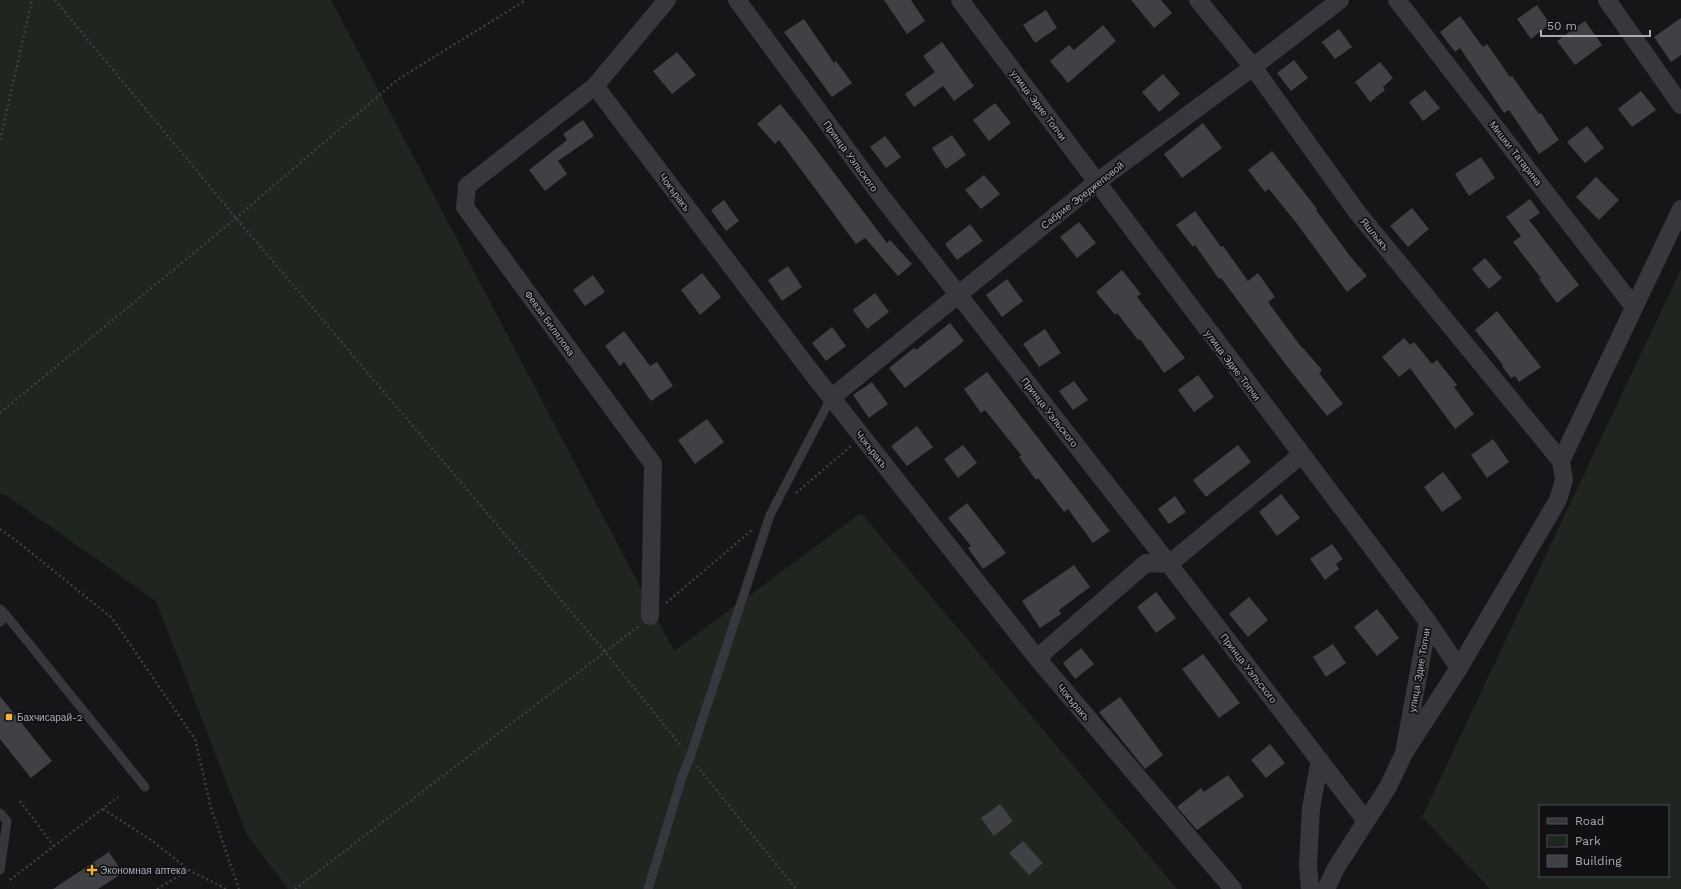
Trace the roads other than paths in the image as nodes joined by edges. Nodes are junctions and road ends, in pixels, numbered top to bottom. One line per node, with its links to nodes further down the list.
1 (667, 0): 9 (street)
2 (737, 0): 13 (street, Принца Уэльского)
3 (960, 0): 11 (street, улица Эдие Топчи)
4 (1198, 0): 8 (street, Яшлыкъ)
5 (1340, 0): 8 (street, Сабрие Эреджеповой)
6 (1397, 0): 14 (street, Мишки Татарина)
7 (1607, 0): 10 (street)
8 (1253, 67): 11 (street, Сабрие Эреджеповой); 17 (street, Яшлыкъ)
9 (595, 86): 15 (street, Чокъракъ); 20 (street, Февзи Билялова)
10 (1681, 105)
11 (1097, 182): 13 (street, Сабрие Эреджеповой); 16 (street, улица Эдие Топчи)
12 (1681, 209): 14 (street)
13 (958, 294): 15 (street, Сабрие Эреджеповой); 18 (street, Принца Уэльского)
14 (1634, 307): 17 (street)
15 (831, 398): 22 (street, Чокъракъ); 30 (lane)
16 (1301, 455): 18 (street); 21 (street, улица Эдие Топчи)
17 (1561, 461): 23 (street)
18 (1169, 564): 22 (street); 25 (street, Принца Уэльского)
19 (2, 615): 26 (lane)
20 (650, 616)
21 (1428, 622): 23 (street); 24 (street, улица Эдие Топчи)
22 (1037, 658): 31 (street, Чокъракъ)
23 (1459, 668): 24 (street)
24 (1404, 753): 28 (street)
25 (1320, 760): 28 (street, Принца Уэльского); 32 (street)
26 (145, 787)
27 (0, 813): 29 (lane)
28 (1366, 821): 33 (street)
29 (0, 870)
30 (648, 889)
31 (1233, 889)
32 (1310, 889)
33 (1326, 889)

